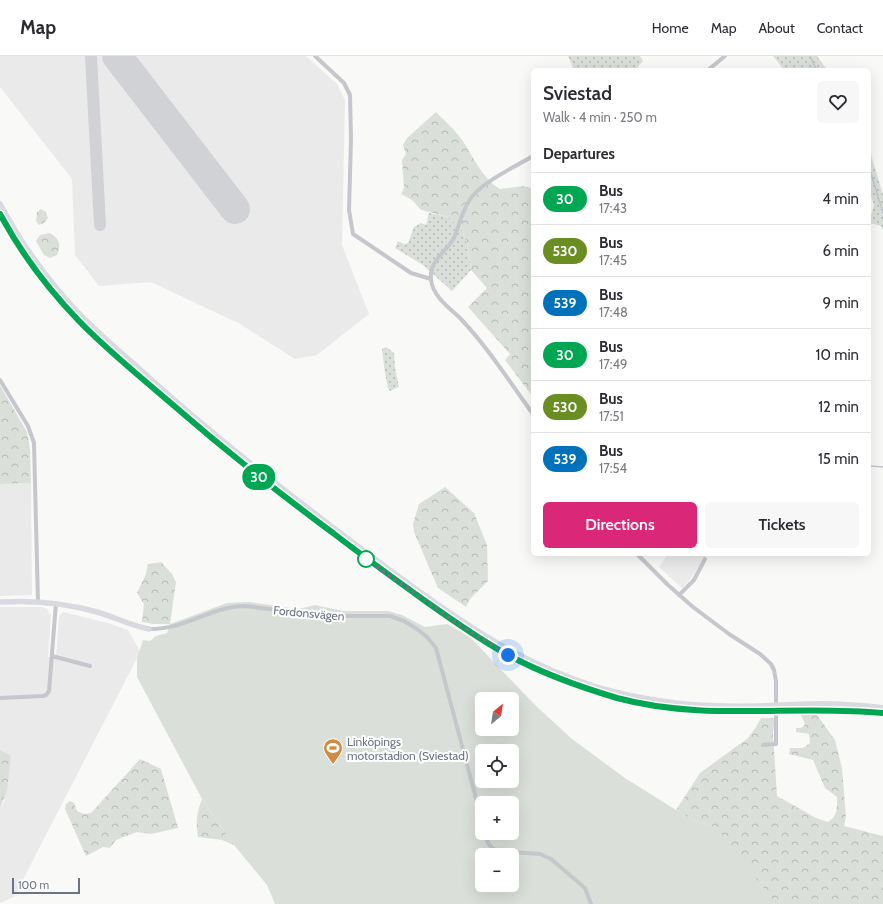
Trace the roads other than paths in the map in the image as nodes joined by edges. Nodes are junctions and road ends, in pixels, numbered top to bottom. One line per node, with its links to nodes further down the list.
1 (315, 56): 7 (street)
2 (725, 56): 3 (street)
3 (710, 68)
4 (531, 157): 7 (street)
5 (0, 204): 20 (main road)
6 (0, 214): 20 (main road)
7 (431, 278): 9 (street)
8 (0, 380): 14 (street)
9 (531, 411)
10 (640, 556): 12 (street)
11 (705, 559): 12 (street)
12 (679, 595): 20 (street)
13 (0, 602): 14 (street, Fordonsvägen)
14 (38, 602): 15 (street, Fordonsvägen)
15 (56, 603): 16 (street, Fordonsvägen); 17 (street)
16 (149, 630): 24 (street, Fordonsvägen)
17 (52, 656): 18 (street); 19 (street)
18 (90, 666)
19 (0, 698)
20 (776, 708): 21 (main road); 22 (main road); 23 (street)
21 (883, 708)
22 (883, 714)
23 (763, 745)
24 (475, 796)
25 (487, 840): 26 (street)
26 (591, 904)

